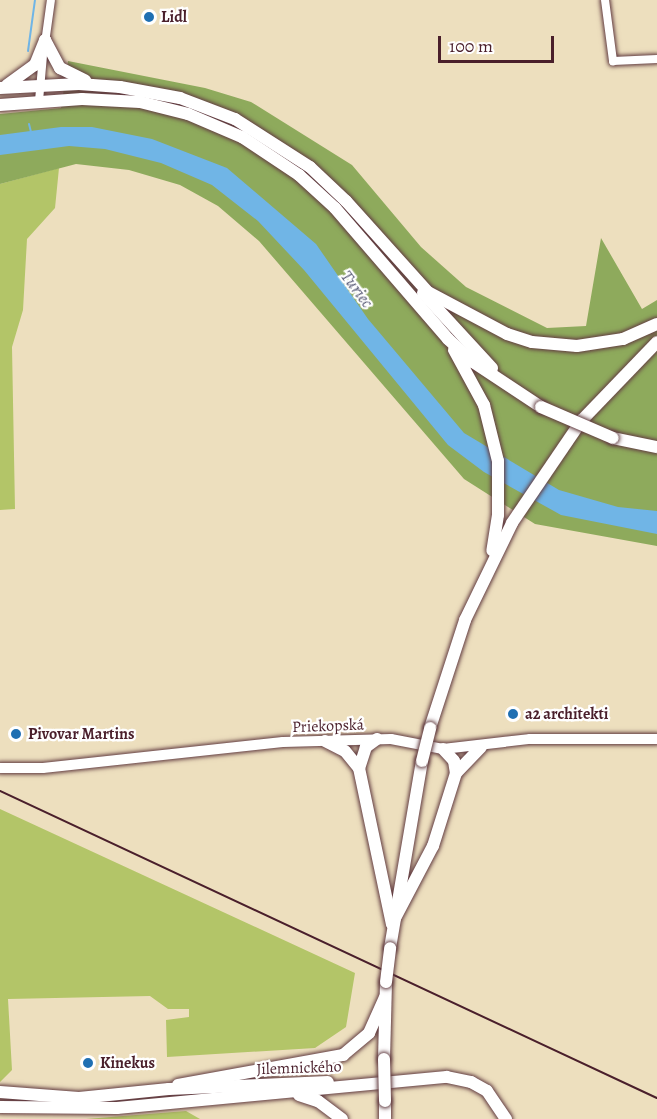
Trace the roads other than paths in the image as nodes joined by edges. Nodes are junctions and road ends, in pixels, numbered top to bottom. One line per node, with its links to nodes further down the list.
1 (51, 0): 3 (street)
2 (605, 0): 4 (street)
3 (45, 40): 5 (main road); 6 (street); 7 (main road)
4 (657, 59)
5 (101, 85): 6 (main road); 10 (main road)
6 (39, 86): 7 (main road); 8 (street)
7 (0, 88)
8 (39, 101): 9 (main road); 12 (main road)
9 (0, 105)
10 (397, 259): 11 (main road); 14 (main road)
11 (657, 324)
12 (447, 339): 14 (main road); 16 (main road)
13 (657, 342): 16 (main road)
14 (510, 387): 15 (main road, bridge)
15 (657, 447)
16 (490, 562): 25 (main road, bridge)
17 (377, 739): 19 (street, Priekopská); 21 (street, Priekopská); 23 (main road)
18 (657, 739): 20 (street, Priekopská)
19 (325, 741): 22 (street, Priekopská); 23 (main road)
20 (481, 747): 21 (street, Priekopská); 24 (main road)
21 (443, 748): 24 (main road)
22 (0, 768)
23 (359, 768): 25 (main road)
24 (456, 774): 25 (main road)
25 (392, 924): 26 (main road, bridge)
26 (385, 997): 28 (main road); 33 (main road, bridge)
27 (353, 1083): 28 (main road, Jilemnického); 30 (main road, Jilemnického); 34 (main road)
28 (169, 1089): 29 (main road, Jilemnického)
29 (0, 1092)
30 (296, 1094): 31 (main road, Jilemnického); 32 (main road)
31 (0, 1107)
32 (342, 1119)
33 (385, 1119)
34 (506, 1119)

